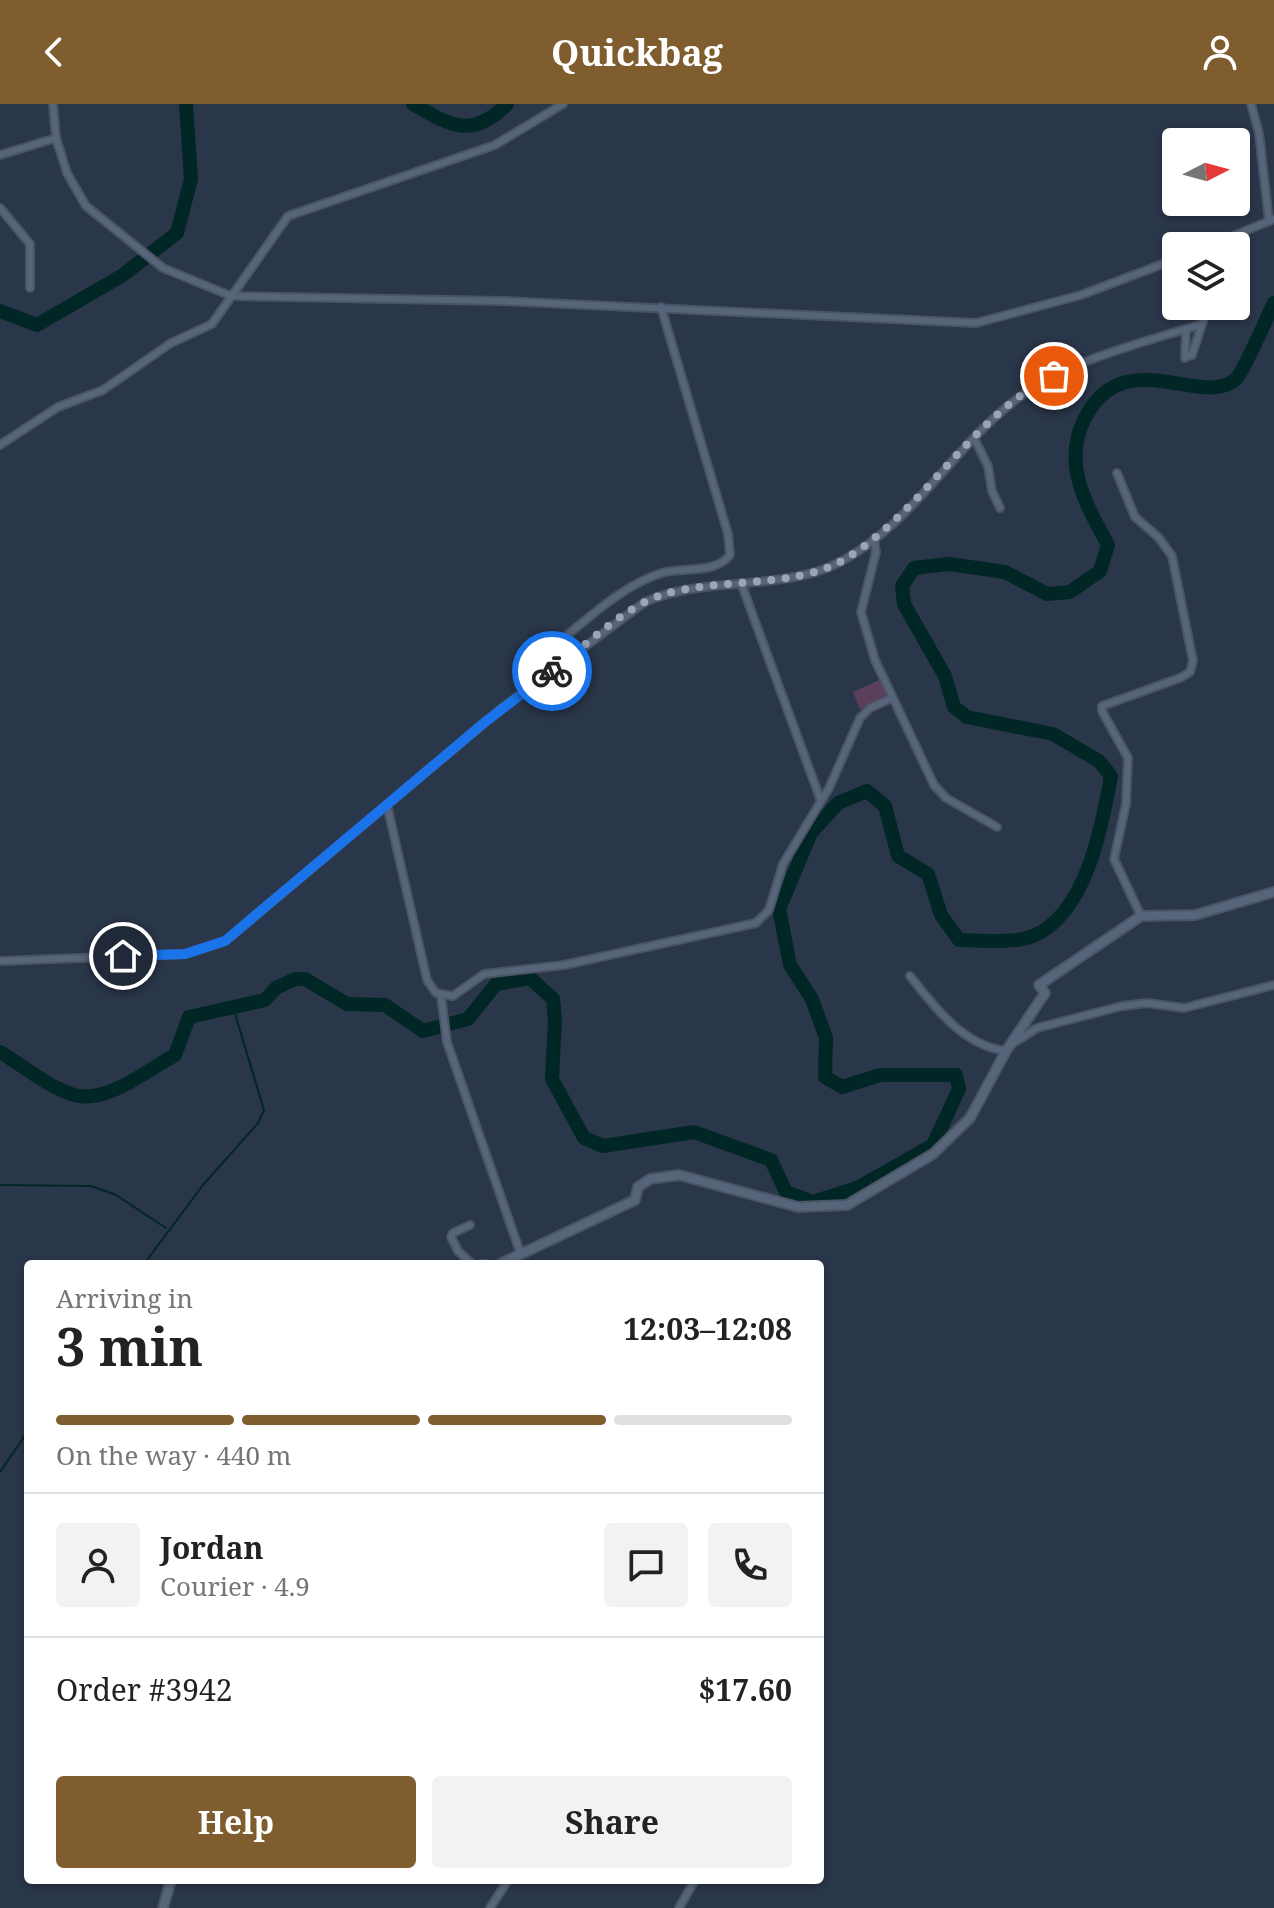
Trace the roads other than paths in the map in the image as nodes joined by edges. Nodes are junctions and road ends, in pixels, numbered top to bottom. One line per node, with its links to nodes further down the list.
1 (53, 104): 4 (street)
2 (563, 104): 11 (street)
3 (1251, 104): 7 (street)
4 (56, 138): 5 (street); 11 (street)
5 (0, 155)
6 (0, 208): 10 (street)
7 (1271, 220): 8 (street)
8 (1244, 232)
9 (1162, 264): 12 (street)
10 (30, 288)
11 (231, 296): 12 (street); 17 (street)
12 (661, 307): 21 (street)
13 (1203, 320): 14 (street)
14 (1202, 324): 15 (street); 15 (street)
15 (1186, 329): 16 (street)
16 (975, 440): 19 (street); 20 (street)
17 (0, 445)
18 (1117, 473): 30 (street)
19 (1000, 508)
20 (874, 539): 22 (street); 25 (street)
21 (700, 570): 23 (street); 24 (street)
22 (741, 583): 23 (street); 26 (street)
23 (702, 587): 27 (street)
24 (546, 652)
25 (892, 698): 26 (street); 28 (street)
26 (821, 801): 34 (street)
27 (387, 805): 31 (street); 34 (street)
28 (997, 827)
29 (1274, 892): 30 (street)
30 (1141, 916): 35 (street)
31 (0, 961)
32 (910, 976): 35 (street)
33 (1274, 985): 35 (street)
34 (441, 996): 37 (street)
35 (1007, 1048): 37 (street)
36 (470, 1225): 38 (street)
37 (520, 1252): 39 (street)
38 (468, 1260)
39 (507, 1260)
40 (170, 1884): 43 (street)
41 (505, 1884): 44 (street)
42 (693, 1884): 45 (street)
43 (163, 1908)
44 (490, 1908)
45 (679, 1908)

